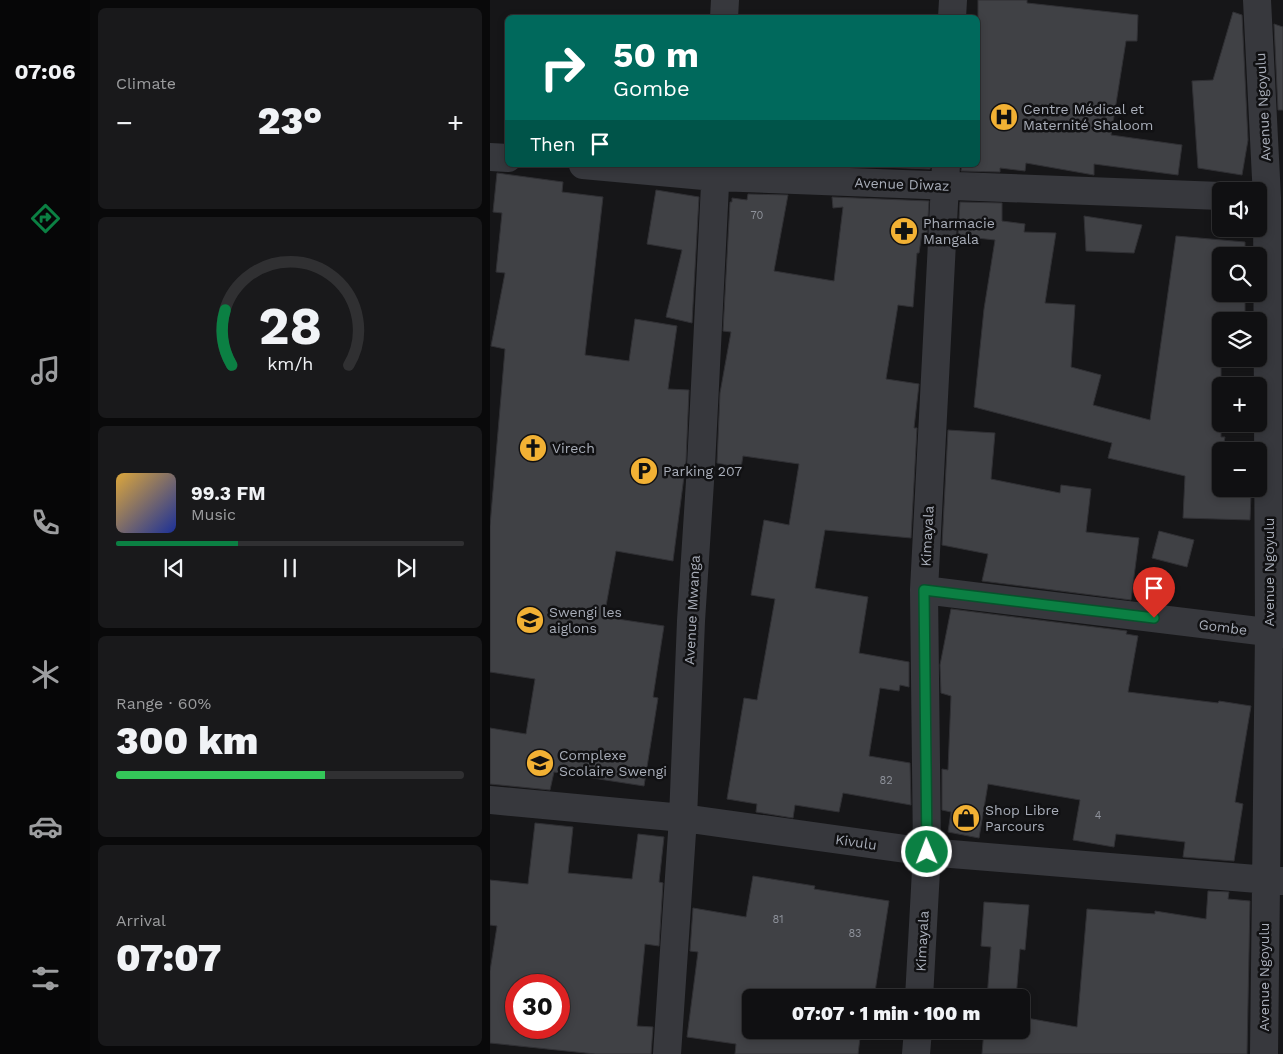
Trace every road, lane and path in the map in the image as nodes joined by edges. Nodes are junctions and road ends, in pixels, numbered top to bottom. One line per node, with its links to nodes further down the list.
1 (725, 0): 4 (street)
2 (953, 0): 5 (street)
3 (1257, 0): 12 (street, Avenue Ngoyulu)
4 (724, 15)
5 (952, 15)
6 (490, 156): 7 (street)
7 (505, 158)
8 (627, 167): 9 (street, Avenue Diwaz)
9 (716, 171): 10 (street, Avenue Diwaz); 16 (street, Avenue Mwanga)
10 (946, 175): 11 (street, Avenue Diwaz); 13 (street, Kimayala)
11 (1212, 195)
12 (1270, 198): 14 (street, Avenue Ngoyulu)
13 (924, 590): 14 (street, Gombe); 17 (street, Kimayala)
14 (1276, 633): 18 (street, Avenue Ngoyulu)
15 (490, 800): 16 (street, Kivulu)
16 (683, 818): 17 (street, Kivulu); 21 (street, Avenue Mwanga)
17 (927, 852): 18 (street, Kivulu); 19 (street, Kimayala)
18 (1274, 880): 23 (street, Avenue Ngoyulu)
19 (919, 989)
20 (917, 1039): 22 (street)
21 (666, 1054)
22 (916, 1054)
23 (1264, 1054)

